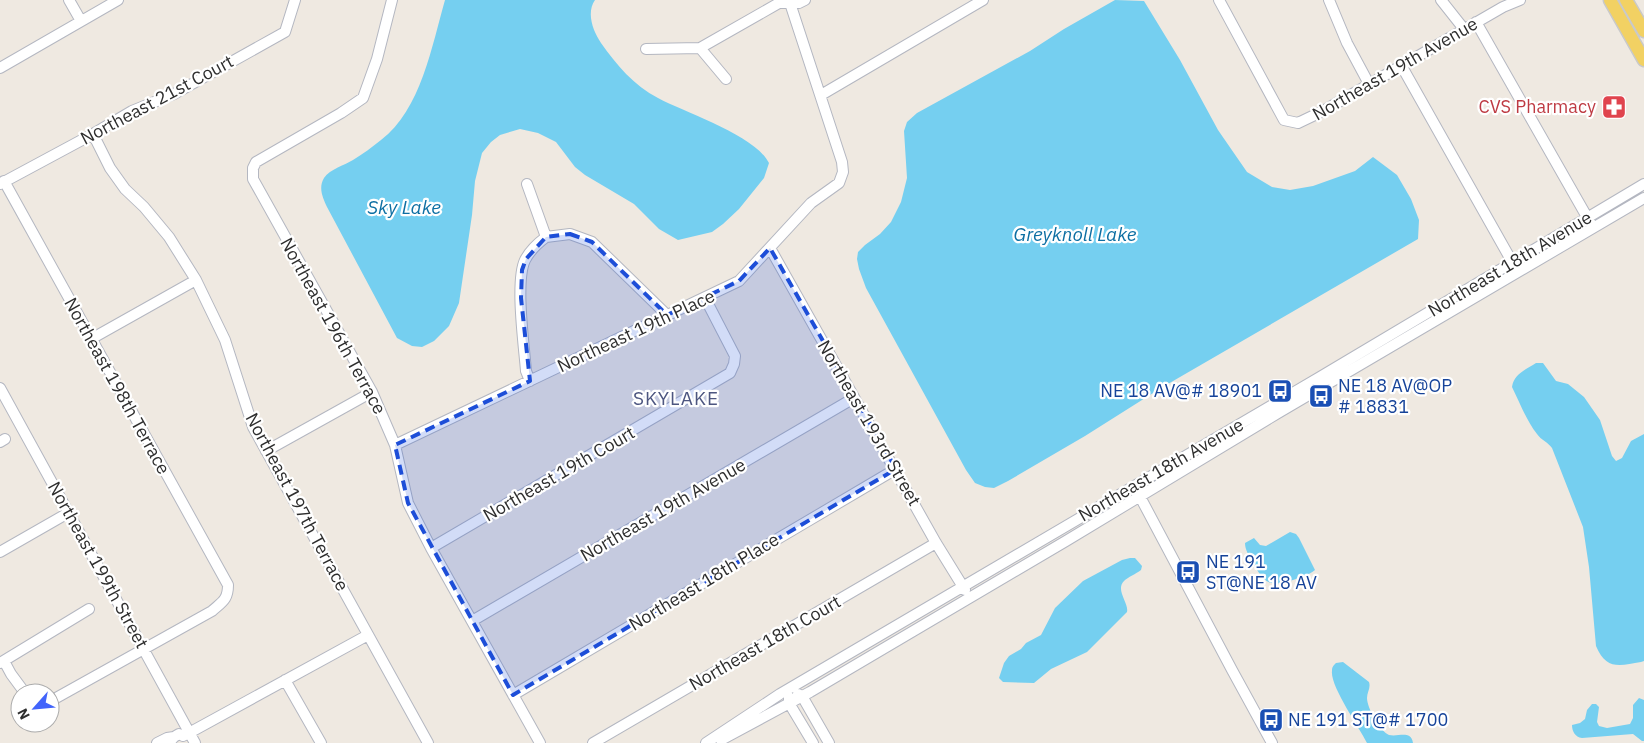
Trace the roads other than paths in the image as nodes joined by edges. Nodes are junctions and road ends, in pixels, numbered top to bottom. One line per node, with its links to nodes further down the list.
1 (69, 0): 15 (street)
2 (118, 0): 15 (street)
3 (295, 0): 27 (street, Northeast 21st Court)
4 (392, 0): 44 (street, Northeast 196th Terrace)
5 (805, 0): 13 (street)
6 (983, 0): 26 (street)
7 (1219, 0): 25 (street, Northeast 19th Avenue)
8 (1329, 0): 25 (street)
9 (1441, 0): 17 (street)
10 (1520, 0): 14 (street, Northeast 19th Avenue)
11 (1610, 0): 21 (main road)
12 (1626, 0): 18 (main road)
13 (790, 2): 19 (street); 26 (street)
14 (1507, 3): 16 (street, Northeast 19th Avenue)
15 (81, 21): 23 (street)
16 (1476, 22): 17 (street, Northeast 19th Avenue); 32 (street)
17 (1464, 29): 22 (street, Northeast 19th Avenue)
18 (1644, 31)
19 (700, 48): 20 (street); 24 (street)
20 (646, 49)
21 (1644, 60)
22 (1401, 66): 25 (street, Northeast 19th Avenue); 36 (street)
23 (0, 68)
24 (726, 79)
25 (1369, 84)
26 (821, 95): 35 (street, Northeast 19th Place)
27 (93, 134): 28 (street, Northeast 21st Court); 38 (street, Northeast 197th Terrace)
28 (2, 182): 41 (street, Northeast 198th Terrace)
29 (527, 184): 34 (street)
30 (1644, 184): 32 (street, Northeast 18th Avenue)
31 (1644, 198): 33 (street, Northeast 18th Avenue)
32 (1587, 218): 33 (street); 36 (street, Northeast 18th Avenue)
33 (1593, 228): 37 (street, Northeast 18th Avenue)
34 (546, 237): 40 (street); 42 (street)
35 (770, 248): 39 (street, Northeast 19th Place); 45 (street, Northeast 193rd Street)
36 (1512, 262): 37 (street); 49 (street, Northeast 18th Avenue)
37 (1518, 272): 50 (street, Northeast 18th Avenue)
38 (196, 280): 41 (street); 47 (street, Northeast 197th Terrace)
39 (706, 298): 40 (street, Northeast 19th Place); 53 (street, Northeast 19th Court)
40 (667, 315): 42 (street, Northeast 19th Place)
41 (91, 339): 60 (street, Northeast 198th Terrace)
42 (530, 381): 46 (street, Northeast 19th Place)
43 (0, 388): 51 (street, Northeast 199th Street)
44 (372, 392): 46 (street, Northeast 196th Terrace); 47 (street)
45 (854, 398): 48 (street, Northeast 193rd Street); 58 (street, Northeast 19th Avenue)
46 (395, 445): 53 (street, Northeast 196th Terrace)
47 (266, 451): 59 (street, Northeast 197th Terrace)
48 (896, 469): 52 (street, Northeast 193rd Street); 65 (street, Northeast 18th Place)
49 (1134, 485): 50 (street); 55 (street, Northeast 18th Avenue)
50 (1140, 497): 56 (street, Northeast 18th Avenue); 80 (street)
51 (68, 512): 54 (street); 60 (street, Northeast 199th Street)
52 (936, 543): 55 (street, Northeast 193rd Street); 75 (street, Northeast 18th Court)
53 (431, 548): 58 (street, Northeast 196th Terrace)
54 (0, 552)
55 (963, 586): 56 (street, Northeast 193rd Street); 64 (street, Northeast 18th Avenue)
56 (970, 597): 67 (street, Northeast 18th Avenue)
57 (89, 609): 61 (street)
58 (472, 621): 65 (street, Northeast 196th Terrace)
59 (368, 635): 62 (street); 73 (street, Northeast 197th Terrace)
60 (144, 649): 66 (street); 69 (street, Northeast 199th Street)
61 (2, 662): 63 (street)
62 (285, 680): 69 (street); 72 (street)
63 (18, 683)
64 (789, 689): 67 (street); 68 (street); 76 (street, Northeast 18th Avenue)
65 (513, 694): 74 (street, Northeast 196th Terrace)
66 (60, 695)
67 (802, 696): 68 (street, Northeast 18th Avenue); 79 (street)
68 (789, 704): 77 (street, Northeast 18th Avenue); 78 (street)
69 (179, 738): 70 (street); 71 (street, Northeast 199th Street)
70 (157, 743)
71 (195, 743)
72 (321, 743)
73 (428, 743)
74 (540, 743)
75 (593, 743)
76 (706, 743)
77 (716, 743)
78 (813, 743)
79 (829, 743)
80 (1272, 743)

